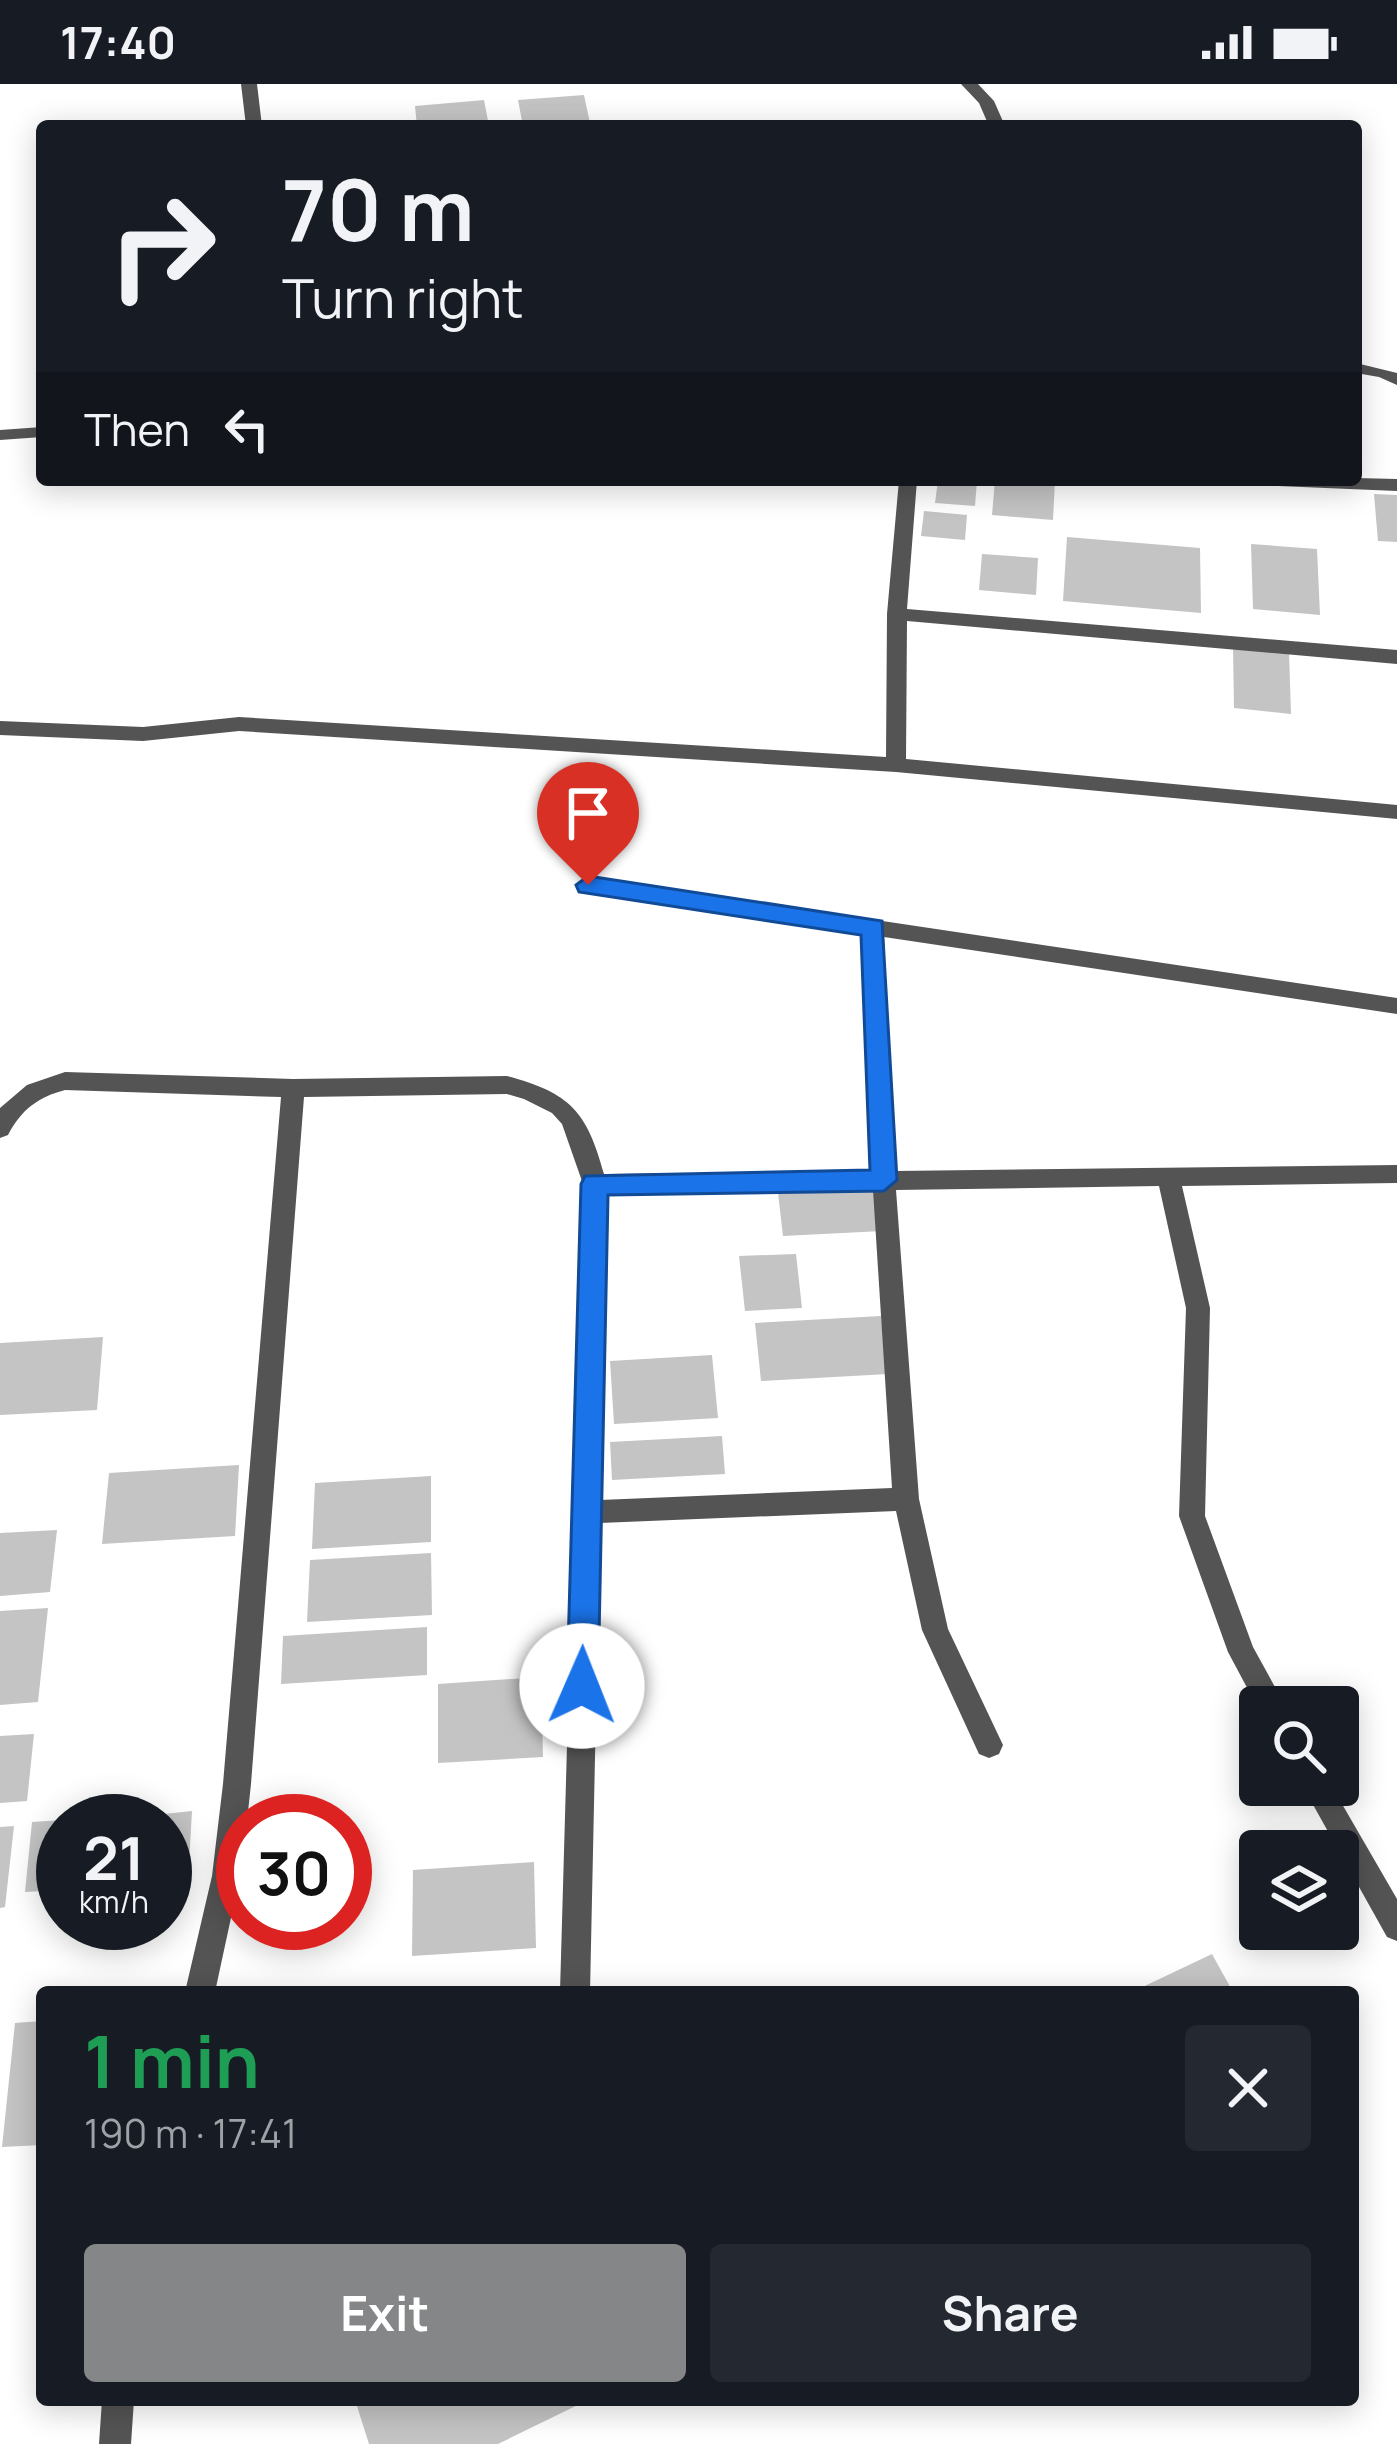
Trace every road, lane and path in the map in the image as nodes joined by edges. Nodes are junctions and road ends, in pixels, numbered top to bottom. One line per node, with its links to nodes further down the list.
1 (249, 84): 3 (street)
2 (969, 84): 4 (street)
3 (253, 120)
4 (995, 120)
5 (1362, 369): 6 (street)
6 (1397, 380)
7 (36, 432): 8 (street)
8 (0, 435)
9 (1362, 483): 10 (street)
10 (1397, 484)
11 (908, 486): 12 (street)
12 (897, 614): 13 (street); 15 (street)
13 (1397, 657)
14 (0, 728): 15 (street)
15 (896, 765): 16 (street)
16 (1397, 812)
17 (588, 885): 18 (street)
18 (873, 928): 19 (street); 24 (street)
19 (1397, 1006)
20 (293, 1088): 21 (street); 25 (street); 32 (street)
21 (0, 1129)
22 (1397, 1174): 23 (street)
23 (1168, 1175): 24 (street); 28 (street)
24 (884, 1180): 25 (street); 26 (street)
25 (595, 1184): 27 (street)
26 (906, 1498): 27 (street); 29 (street)
27 (587, 1512): 33 (street)
28 (1260, 1686)
29 (989, 1744)
30 (1328, 1806): 31 (street)
31 (1397, 1927)
32 (201, 1986)
33 (574, 1986)
34 (118, 2406): 35 (street)
35 (115, 2444)

